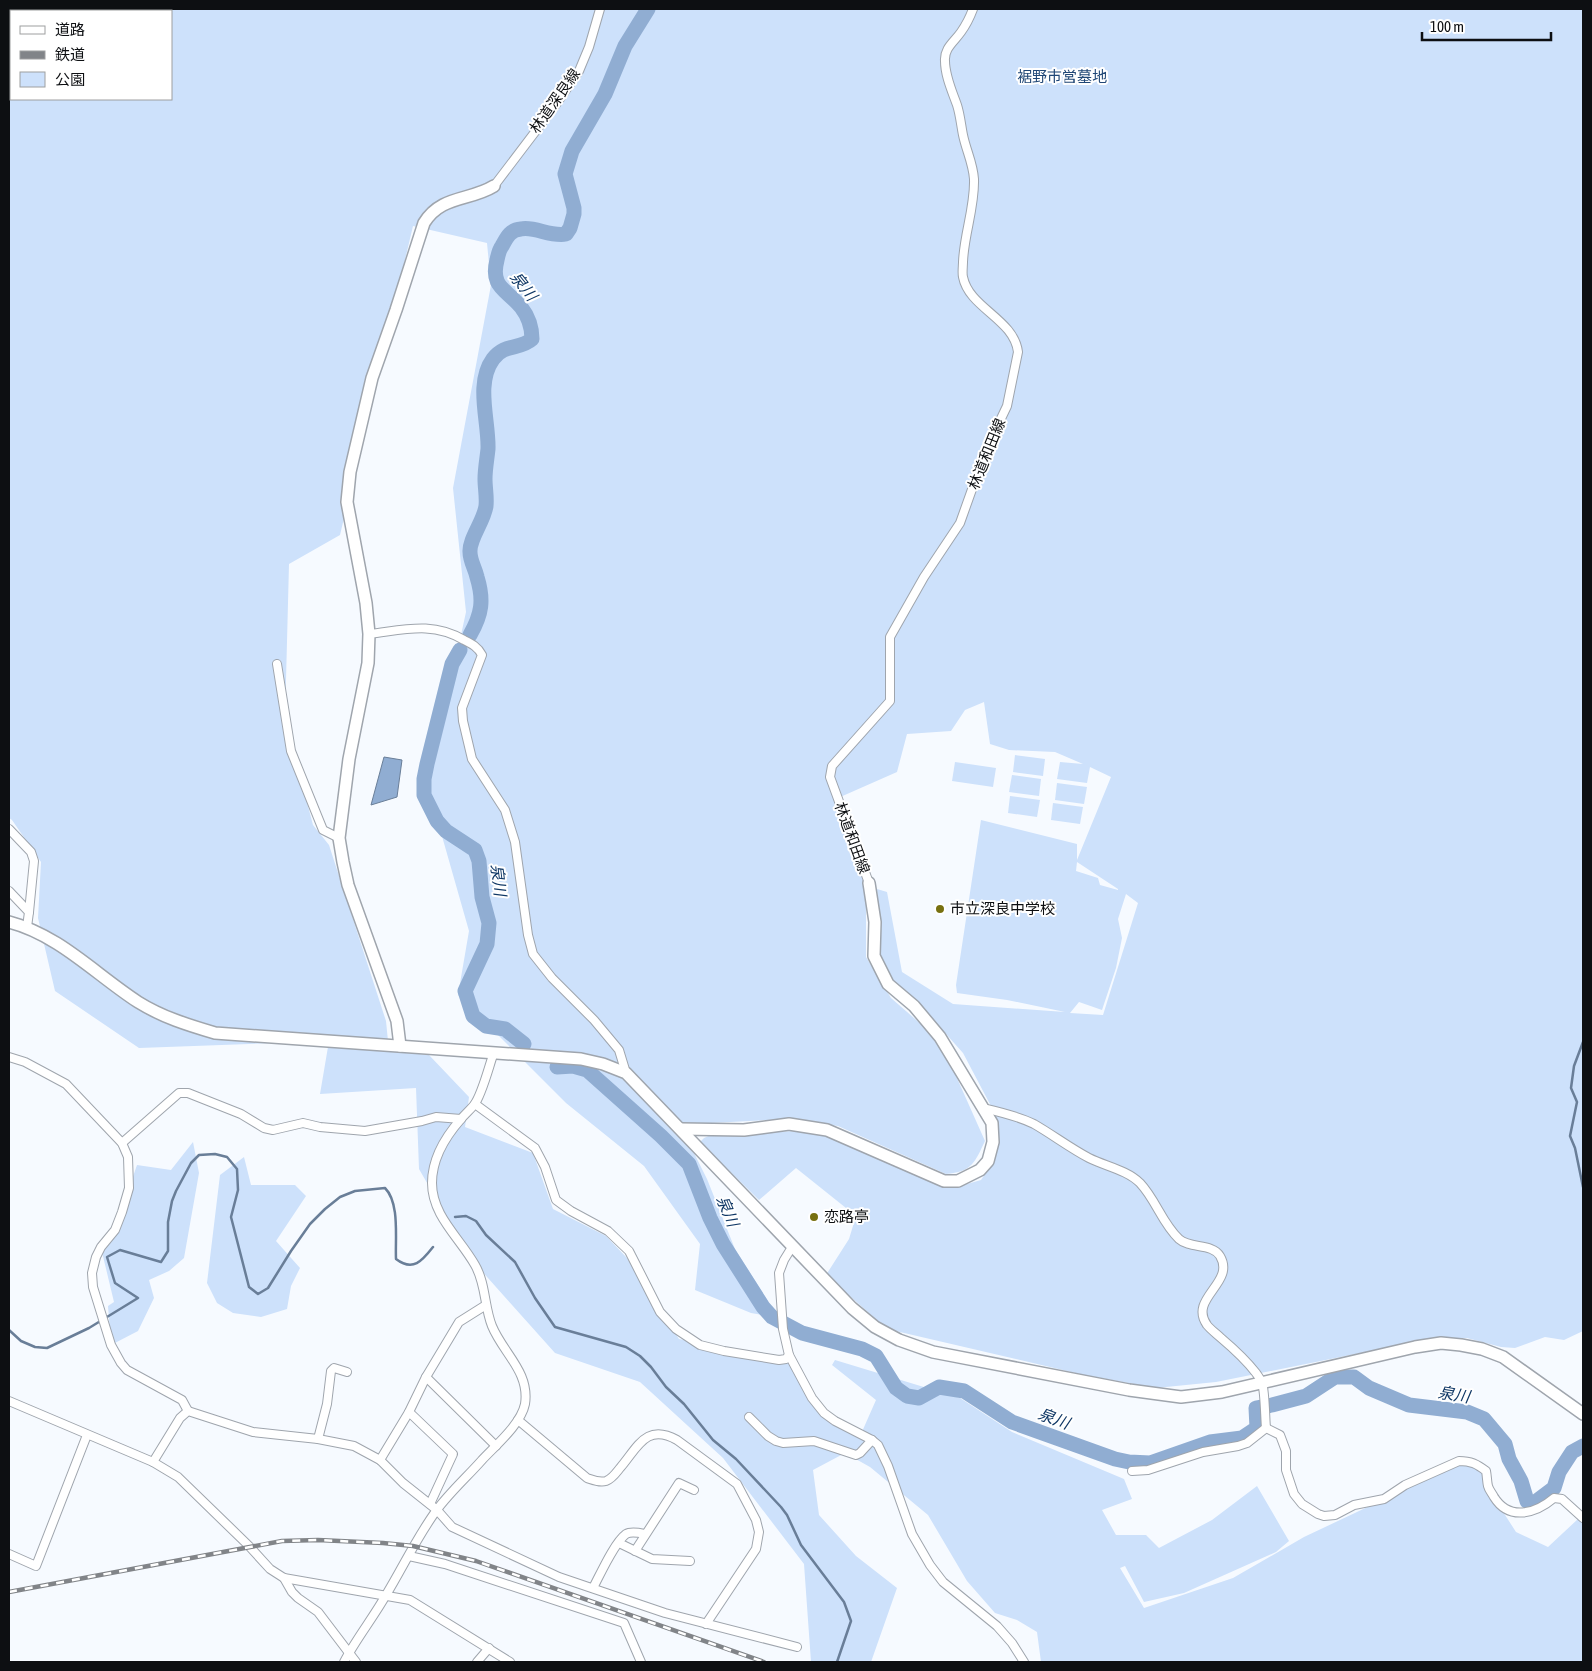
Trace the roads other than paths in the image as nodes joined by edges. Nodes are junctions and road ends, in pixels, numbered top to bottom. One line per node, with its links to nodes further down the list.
1 (600, 9): 3 (street, 林道深良線)
2 (973, 9): 8 (street, 林道和田線)
3 (494, 186): 4 (street)
4 (369, 634): 7 (street); 16 (street)
5 (277, 664): 7 (street)
6 (9, 829): 10 (street)
7 (339, 838): 13 (street)
8 (869, 883): 18 (street)
9 (9, 890): 10 (street)
10 (29, 912): 12 (street)
11 (9, 922): 12 (street)
12 (27, 927): 13 (street)
13 (400, 1046): 14 (street)
14 (494, 1052): 16 (street); 17 (street)
15 (9, 1057): 21 (street)
16 (626, 1073): 20 (street)
17 (475, 1104): 19 (street); 24 (street)
18 (983, 1108): 20 (street); 27 (street)
19 (460, 1119): 21 (street); 23 (street)
20 (681, 1129): 22 (street)
21 (122, 1144): 29 (street)
22 (792, 1247): 24 (street); 27 (street)
23 (486, 1305): 26 (street); 33 (street)
24 (789, 1355): 37 (street)
25 (347, 1372): 36 (street)
26 (426, 1377): 30 (street); 38 (street)
27 (1262, 1382): 31 (street); 34 (street)
28 (9, 1401): 35 (street)
29 (188, 1411): 36 (street); 40 (street)
30 (409, 1412): 39 (street); 43 (street)
31 (1583, 1414)
32 (749, 1417): 37 (street)
33 (518, 1420): 38 (street); 55 (street)
34 (1266, 1428): 41 (street); 45 (street)
35 (87, 1435): 40 (street); 49 (street)
36 (318, 1439): 39 (street)
37 (872, 1440): 64 (street)
38 (496, 1446): 44 (street)
39 (380, 1460): 43 (street)
40 (153, 1462): 52 (street)
41 (1132, 1471)
42 (694, 1490): 46 (street)
43 (430, 1504): 44 (street)
44 (437, 1510): 50 (street); 53 (street)
45 (1583, 1518)
46 (645, 1534): 47 (street); 48 (street)
47 (619, 1542): 48 (street); 53 (street)
48 (635, 1550): 51 (street)
49 (9, 1554)
50 (409, 1556): 54 (street); 63 (street)
51 (690, 1561)
52 (284, 1578): 54 (street); 58 (street)
53 (593, 1588): 55 (street)
54 (386, 1596): 57 (street); 58 (street)
55 (706, 1624): 56 (street)
56 (797, 1646)
57 (489, 1648): 61 (street); 62 (street)
58 (349, 1653): 59 (street); 60 (street)
59 (344, 1662)
60 (356, 1662)
61 (477, 1662)
62 (510, 1662)
63 (641, 1662)
64 (1024, 1662)

